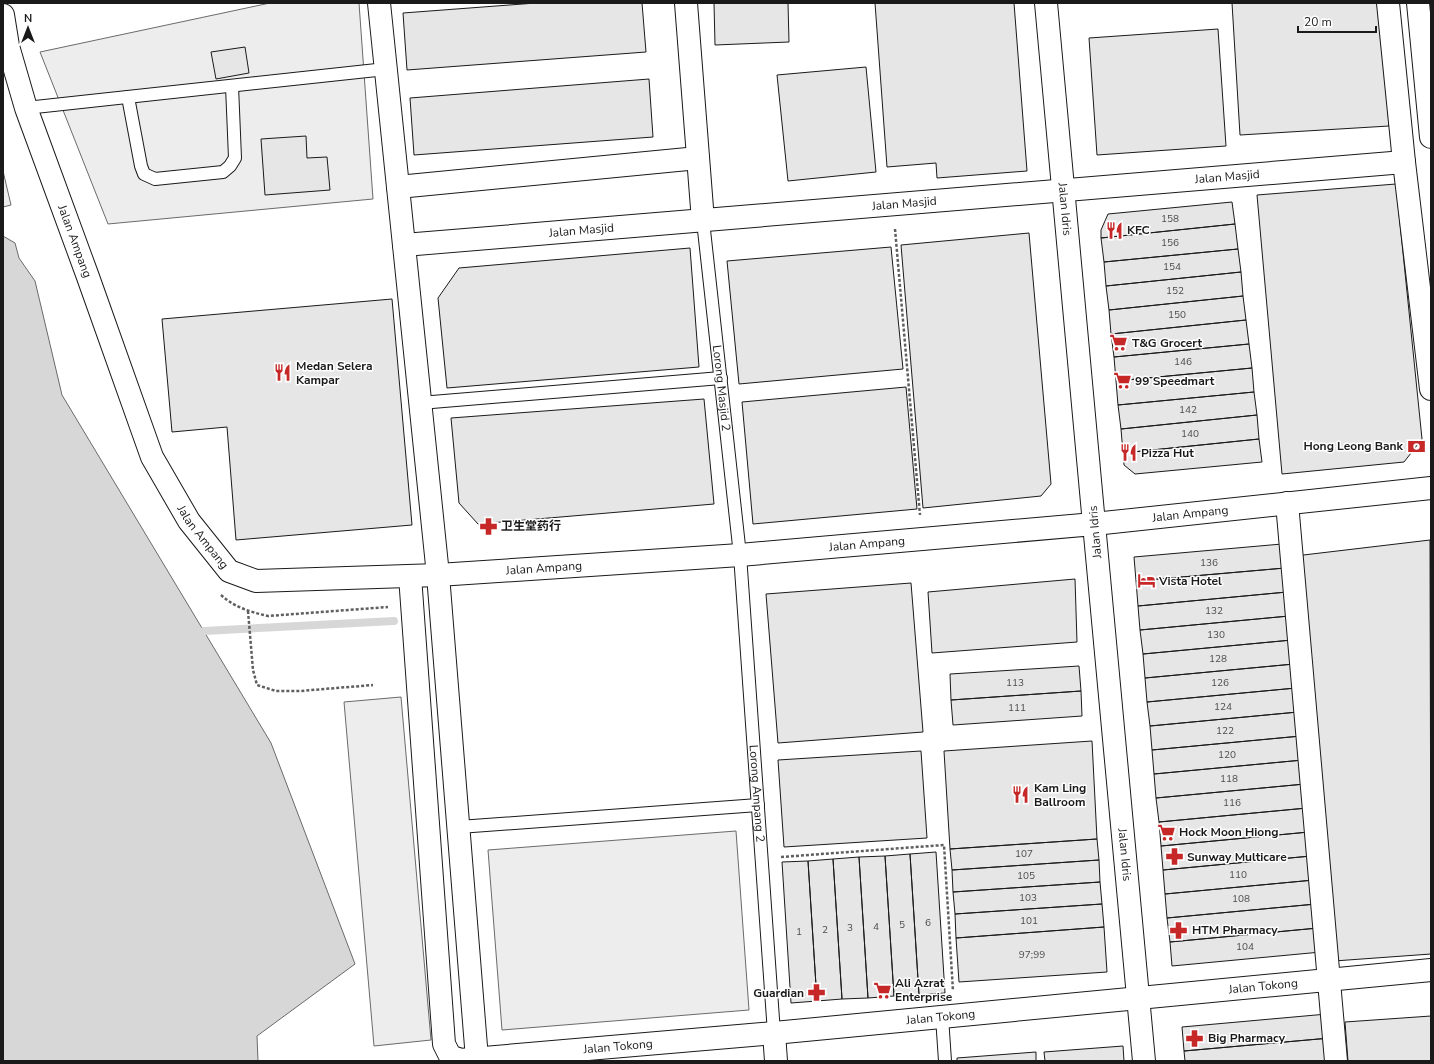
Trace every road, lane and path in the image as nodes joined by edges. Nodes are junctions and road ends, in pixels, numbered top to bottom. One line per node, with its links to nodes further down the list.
1 (379, 3): 8 (main road)
2 (686, 3): 13 (main road)
3 (1046, 3): 16 (main road, Jalan Idris)
4 (1388, 3): 14 (main road)
5 (1418, 3): 12 (main road)
6 (3, 15): 7 (main road, Jalan Ampang)
7 (6, 46): 11 (main road, Jalan Ampang)
8 (386, 69): 9 (lane); 15 (main road)
9 (232, 86): 10 (lane); 10 (lane)
10 (128, 97): 11 (lane)
11 (26, 108): 29 (main road, Jalan Ampang)
12 (1431, 137)
13 (698, 158): 15 (main road); 18 (main road)
14 (1404, 162): 16 (main road, Jalan Masjid); 21 (main road)
15 (398, 187): 19 (main road)
16 (1063, 190): 17 (main road, Jalan Masjid); 25 (main road, Jalan Idris)
17 (892, 205): 18 (main road, Jalan Masjid); 26 (path)
18 (703, 220): 19 (main road, Jalan Masjid); 20 (lane, Lorong Masjid 2)
19 (404, 245): 22 (main road)
20 (721, 378): 22 (lane); 27 (lane, Lorong Masjid 2)
21 (1431, 389)
22 (420, 403): 28 (main road)
23 (1431, 488): 24 (main road, Jalan Ampang)
24 (1287, 503): 25 (main road, Jalan Ampang); 36 (main road)
25 (1094, 524): 26 (main road, Jalan Ampang); 37 (main road, Jalan Idris)
26 (922, 539): 27 (main road, Jalan Ampang)
27 (740, 555): 28 (main road, Jalan Ampang); 32 (lane, Lorong Ampang 2)
28 (438, 575): 29 (main road, Jalan Ampang); 33 (main road)
29 (410, 576): 41 (main road, Jalan Tokong)
30 (248, 611): 31 (path)
31 (373, 685)
32 (758, 805): 33 (lane); 34 (lane, Lorong Ampang 2)
33 (459, 827): 41 (main road)
34 (762, 858): 38 (path); 39 (lane, Lorong Ampang 2)
35 (1431, 970): 36 (main road, Jalan Tokong)
36 (1329, 980): 37 (main road, Jalan Tokong); 45 (main road)
37 (1139, 998): 38 (main road, Jalan Tokong); 44 (main road, Jalan Idris)
38 (948, 1016): 39 (main road, Jalan Tokong); 43 (lane)
39 (774, 1033): 40 (main road, Jalan Tokong); 42 (main road)
40 (568, 1056): 41 (main road, Jalan Tokong)
41 (477, 1059)
42 (776, 1061)
43 (945, 1061)
44 (1144, 1061)
45 (1336, 1061)

